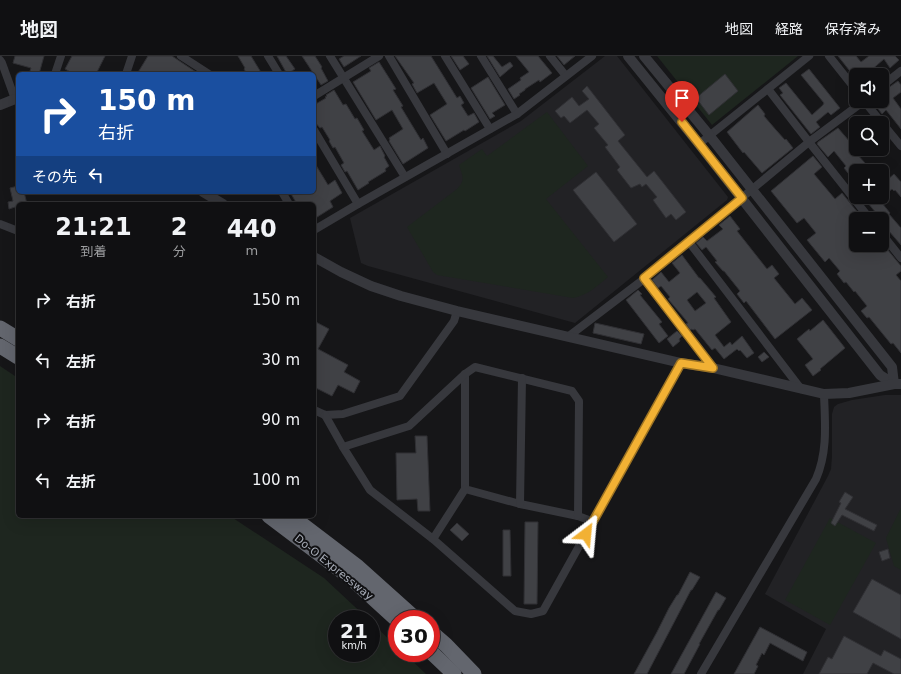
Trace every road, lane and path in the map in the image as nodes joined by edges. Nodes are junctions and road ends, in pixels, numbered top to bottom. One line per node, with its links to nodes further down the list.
1 (61, 56): 18 (street)
2 (132, 56): 19 (street)
3 (181, 56): 20 (street)
4 (268, 56): 21 (street)
5 (330, 56): 23 (street)
6 (379, 56): 23 (street)
7 (389, 56): 39 (street)
8 (445, 56): 33 (street)
9 (481, 56): 32 (street)
10 (550, 56): 22 (street)
11 (592, 56): 22 (street)
12 (628, 56): 37 (street)
13 (644, 56): 35 (street)
14 (808, 56): 26 (street)
15 (829, 56): 25 (street)
16 (0, 60): 28 (street)
17 (901, 70): 24 (street)
18 (56, 72)
19 (127, 72)
20 (206, 72)
21 (278, 72)
22 (566, 76): 32 (street)
23 (344, 78): 27 (street); 40 (street)
24 (889, 80)
25 (849, 81)
26 (768, 89): 35 (street); 36 (street)
27 (316, 95)
28 (16, 99): 29 (street)
29 (0, 105)
30 (855, 108): 36 (street)
31 (870, 108): 38 (street)
32 (517, 114): 33 (street)
33 (490, 129): 39 (street)
34 (316, 133): 45 (street)
35 (709, 135): 37 (street); 41 (street)
36 (809, 142): 41 (street); 46 (street)
37 (699, 144): 43 (street)
38 (901, 146)
39 (447, 154): 40 (street)
40 (405, 177): 45 (street)
41 (752, 189): 43 (street); 65 (street)
42 (208, 194): 44 (street)
43 (742, 198): 50 (street); 65 (street)
44 (220, 202)
45 (358, 204): 48 (street)
46 (864, 212)
47 (0, 224): 49 (street)
48 (316, 229)
49 (16, 230)
50 (689, 242): 54 (street); 66 (street)
51 (889, 243): 52 (street)
52 (901, 258)
53 (316, 259): 55 (street)
54 (644, 278): 57 (street); 62 (street)
55 (457, 311): 57 (street); 69 (street)
56 (0, 328): 58 (highway)
57 (569, 336): 61 (street)
58 (16, 338)
59 (0, 346): 60 (highway)
60 (16, 356)
61 (681, 363): 62 (street); 76 (street)
62 (713, 368): 66 (street)
63 (466, 374): 64 (street); 70 (street); 71 (street)
64 (522, 378): 72 (street); 73 (street)
65 (898, 384): 67 (street)
66 (801, 389): 67 (street)
67 (824, 394): 84 (street)
68 (316, 411): 69 (street)
69 (325, 415): 70 (street)
70 (343, 447): 77 (street)
71 (465, 489): 72 (street); 77 (street)
72 (520, 504): 73 (street)
73 (578, 516): 76 (street)
74 (272, 518): 79 (highway, Do-O Expressway)
75 (294, 518): 78 (highway, Do-O Expressway)
76 (594, 522): 77 (street)
77 (433, 539)
78 (406, 610)
79 (388, 612)
80 (440, 640): 83 (highway)
81 (440, 661): 82 (highway)
82 (454, 674)
83 (474, 674)
84 (701, 674)

